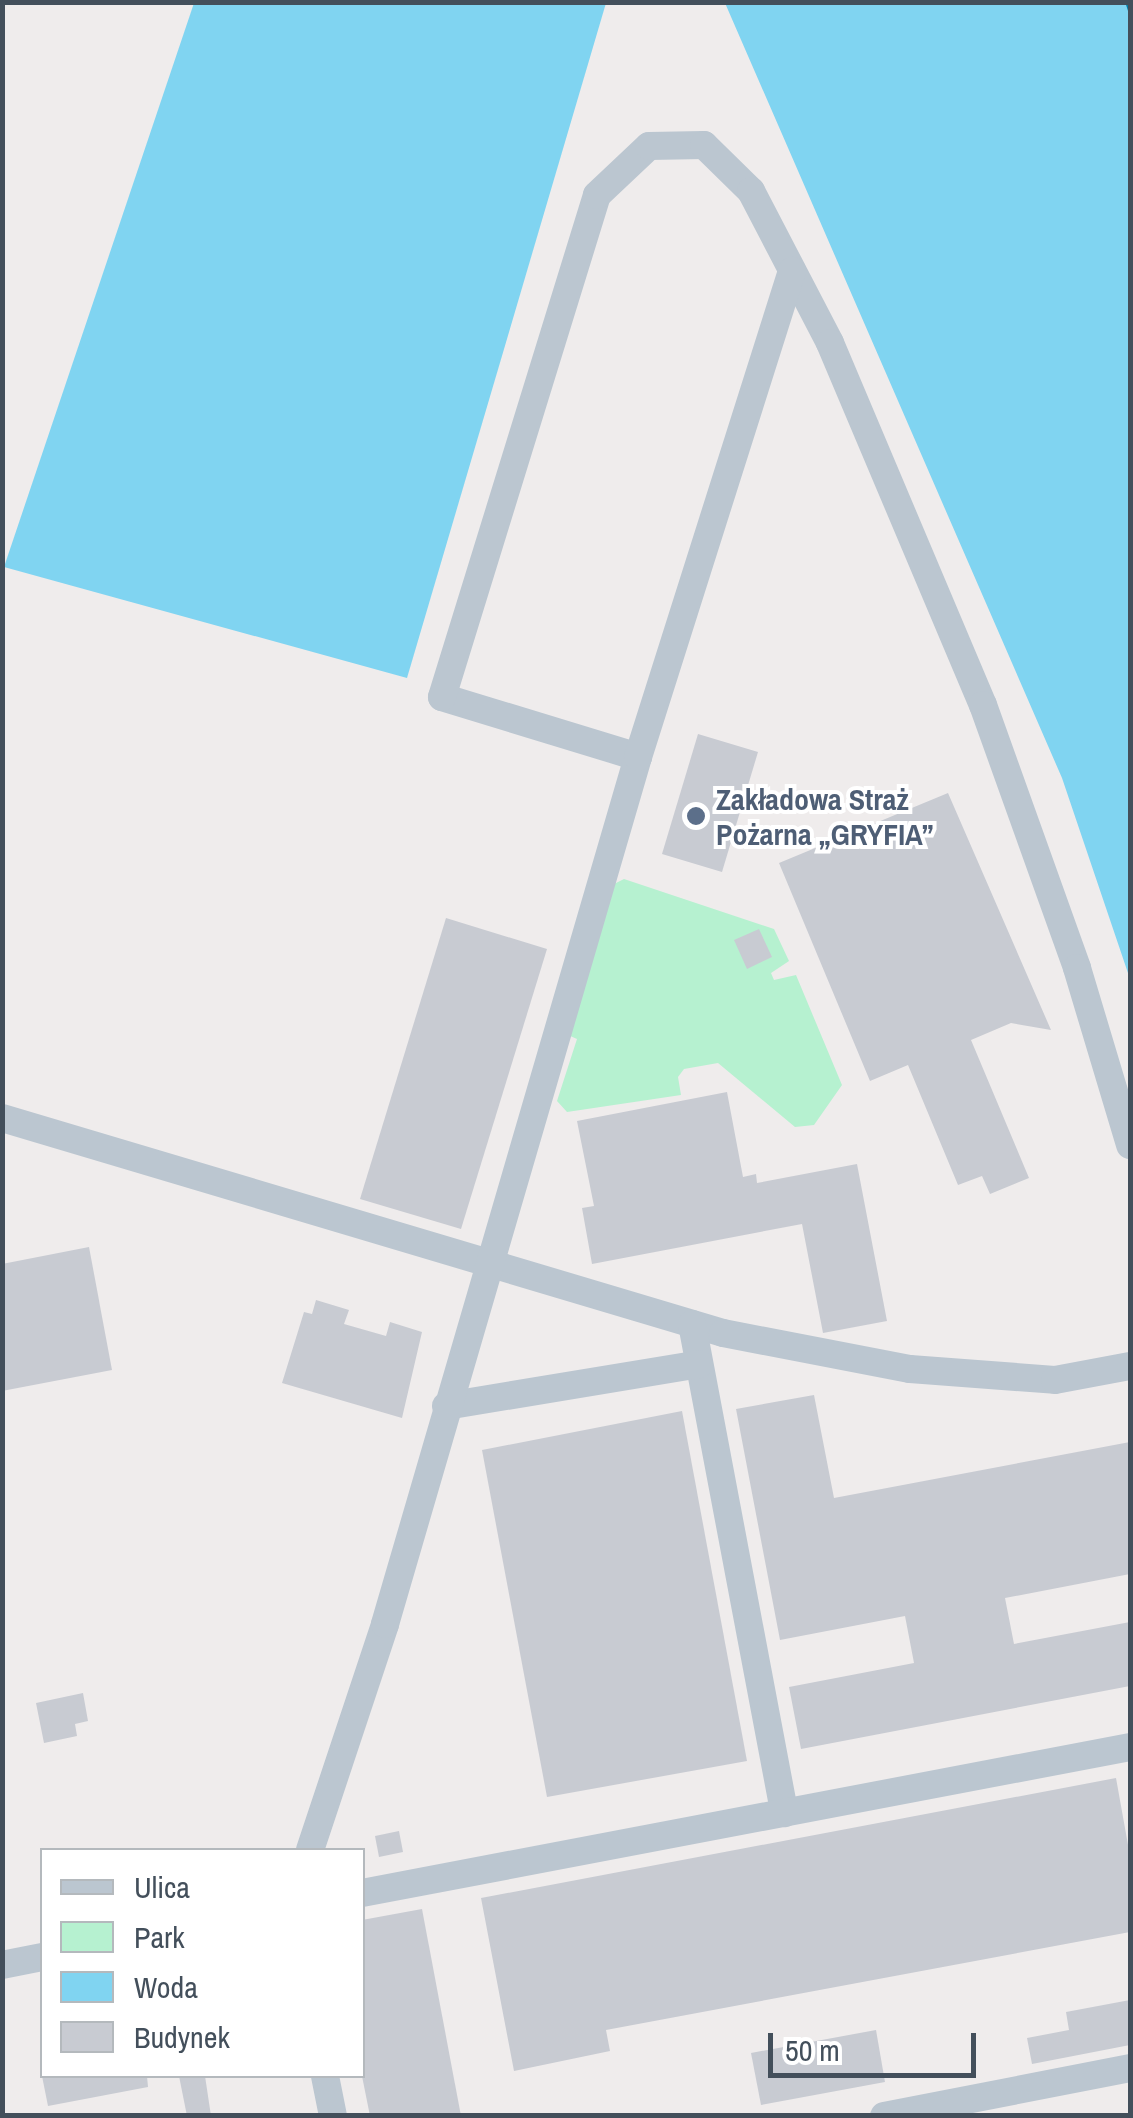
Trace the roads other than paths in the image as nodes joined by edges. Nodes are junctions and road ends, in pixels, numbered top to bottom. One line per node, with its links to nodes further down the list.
1 (792, 270): 2 (lane); 2 (lane); 4 (lane)
2 (638, 757): 5 (lane)
3 (2, 1118): 5 (lane)
4 (1130, 1146)
5 (487, 1263): 6 (lane); 9 (lane)
6 (692, 1324): 7 (lane); 8 (lane)
7 (699, 1364): 9 (lane); 11 (lane)
8 (1130, 1366)
9 (446, 1406): 12 (lane)
10 (1130, 1746): 11 (lane)
11 (784, 1812): 13 (lane)
12 (311, 1848)
13 (365, 1892)
14 (40, 1957): 15 (lane)
15 (2, 1965)
16 (1130, 2068): 19 (lane)
17 (324, 2078): 18 (lane)
18 (332, 2116)
19 (884, 2116)

